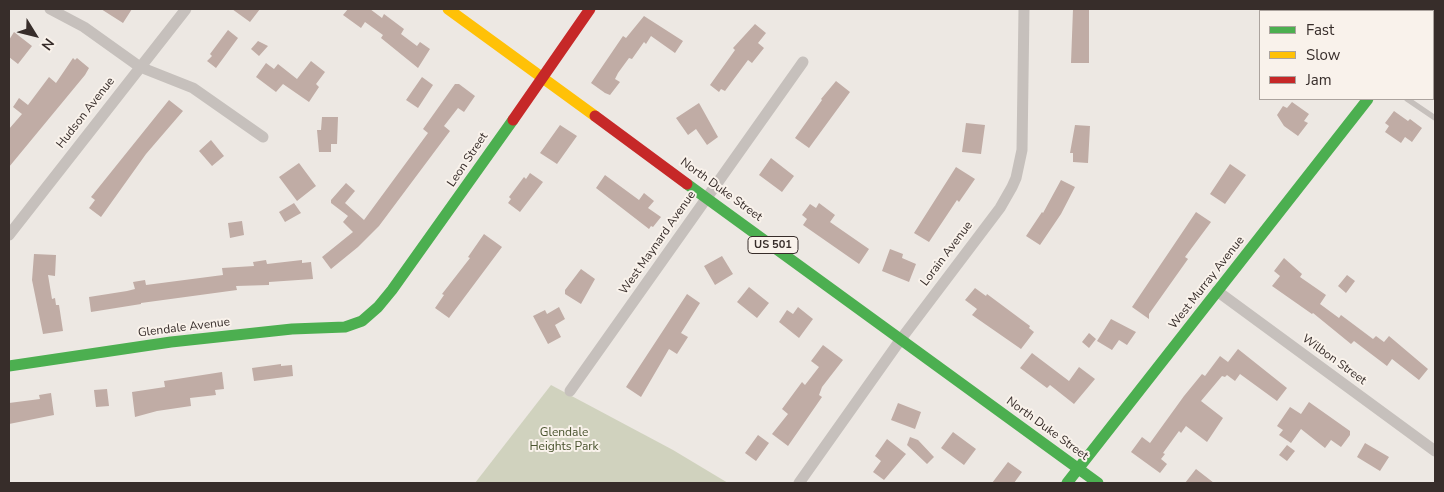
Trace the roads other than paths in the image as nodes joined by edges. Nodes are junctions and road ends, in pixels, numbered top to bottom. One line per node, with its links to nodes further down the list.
1 (50, 9): 7 (street)
2 (186, 9): 7 (street, Hudson Avenue)
3 (448, 9): 8 (main road, North Duke Street / US 501)
4 (590, 9): 8 (main road, Leon Street)
5 (1024, 9): 17 (street, Lorain Avenue)
6 (803, 62): 13 (street, West Maynard Avenue)
7 (140, 67): 12 (street); 14 (street, Hudson Avenue)
8 (540, 78): 13 (main road, North Duke Street / US 501); 16 (main road, Leon Street)
9 (1367, 100): 15 (main road, West Murray Avenue)
10 (1408, 100): 11 (lane)
11 (1435, 118)
12 (263, 137)
13 (708, 197): 17 (main road, North Duke Street / US 501); 19 (street, West Maynard Avenue)
14 (9, 235)
15 (1217, 291): 20 (street, Wilbon Street); 21 (main road, West Murray Avenue)
16 (362, 321): 18 (main road, Glendale Avenue)
17 (901, 339): 21 (main road, North Duke Street / US 501); 22 (street, Lorain Avenue)
18 (9, 362)
19 (570, 391)
20 (1435, 451)
21 (1078, 469): 23 (main road, West Murray Avenue); 24 (main road, North Duke Street / US 501)
22 (799, 483)
23 (1067, 483)
24 (1098, 483)

